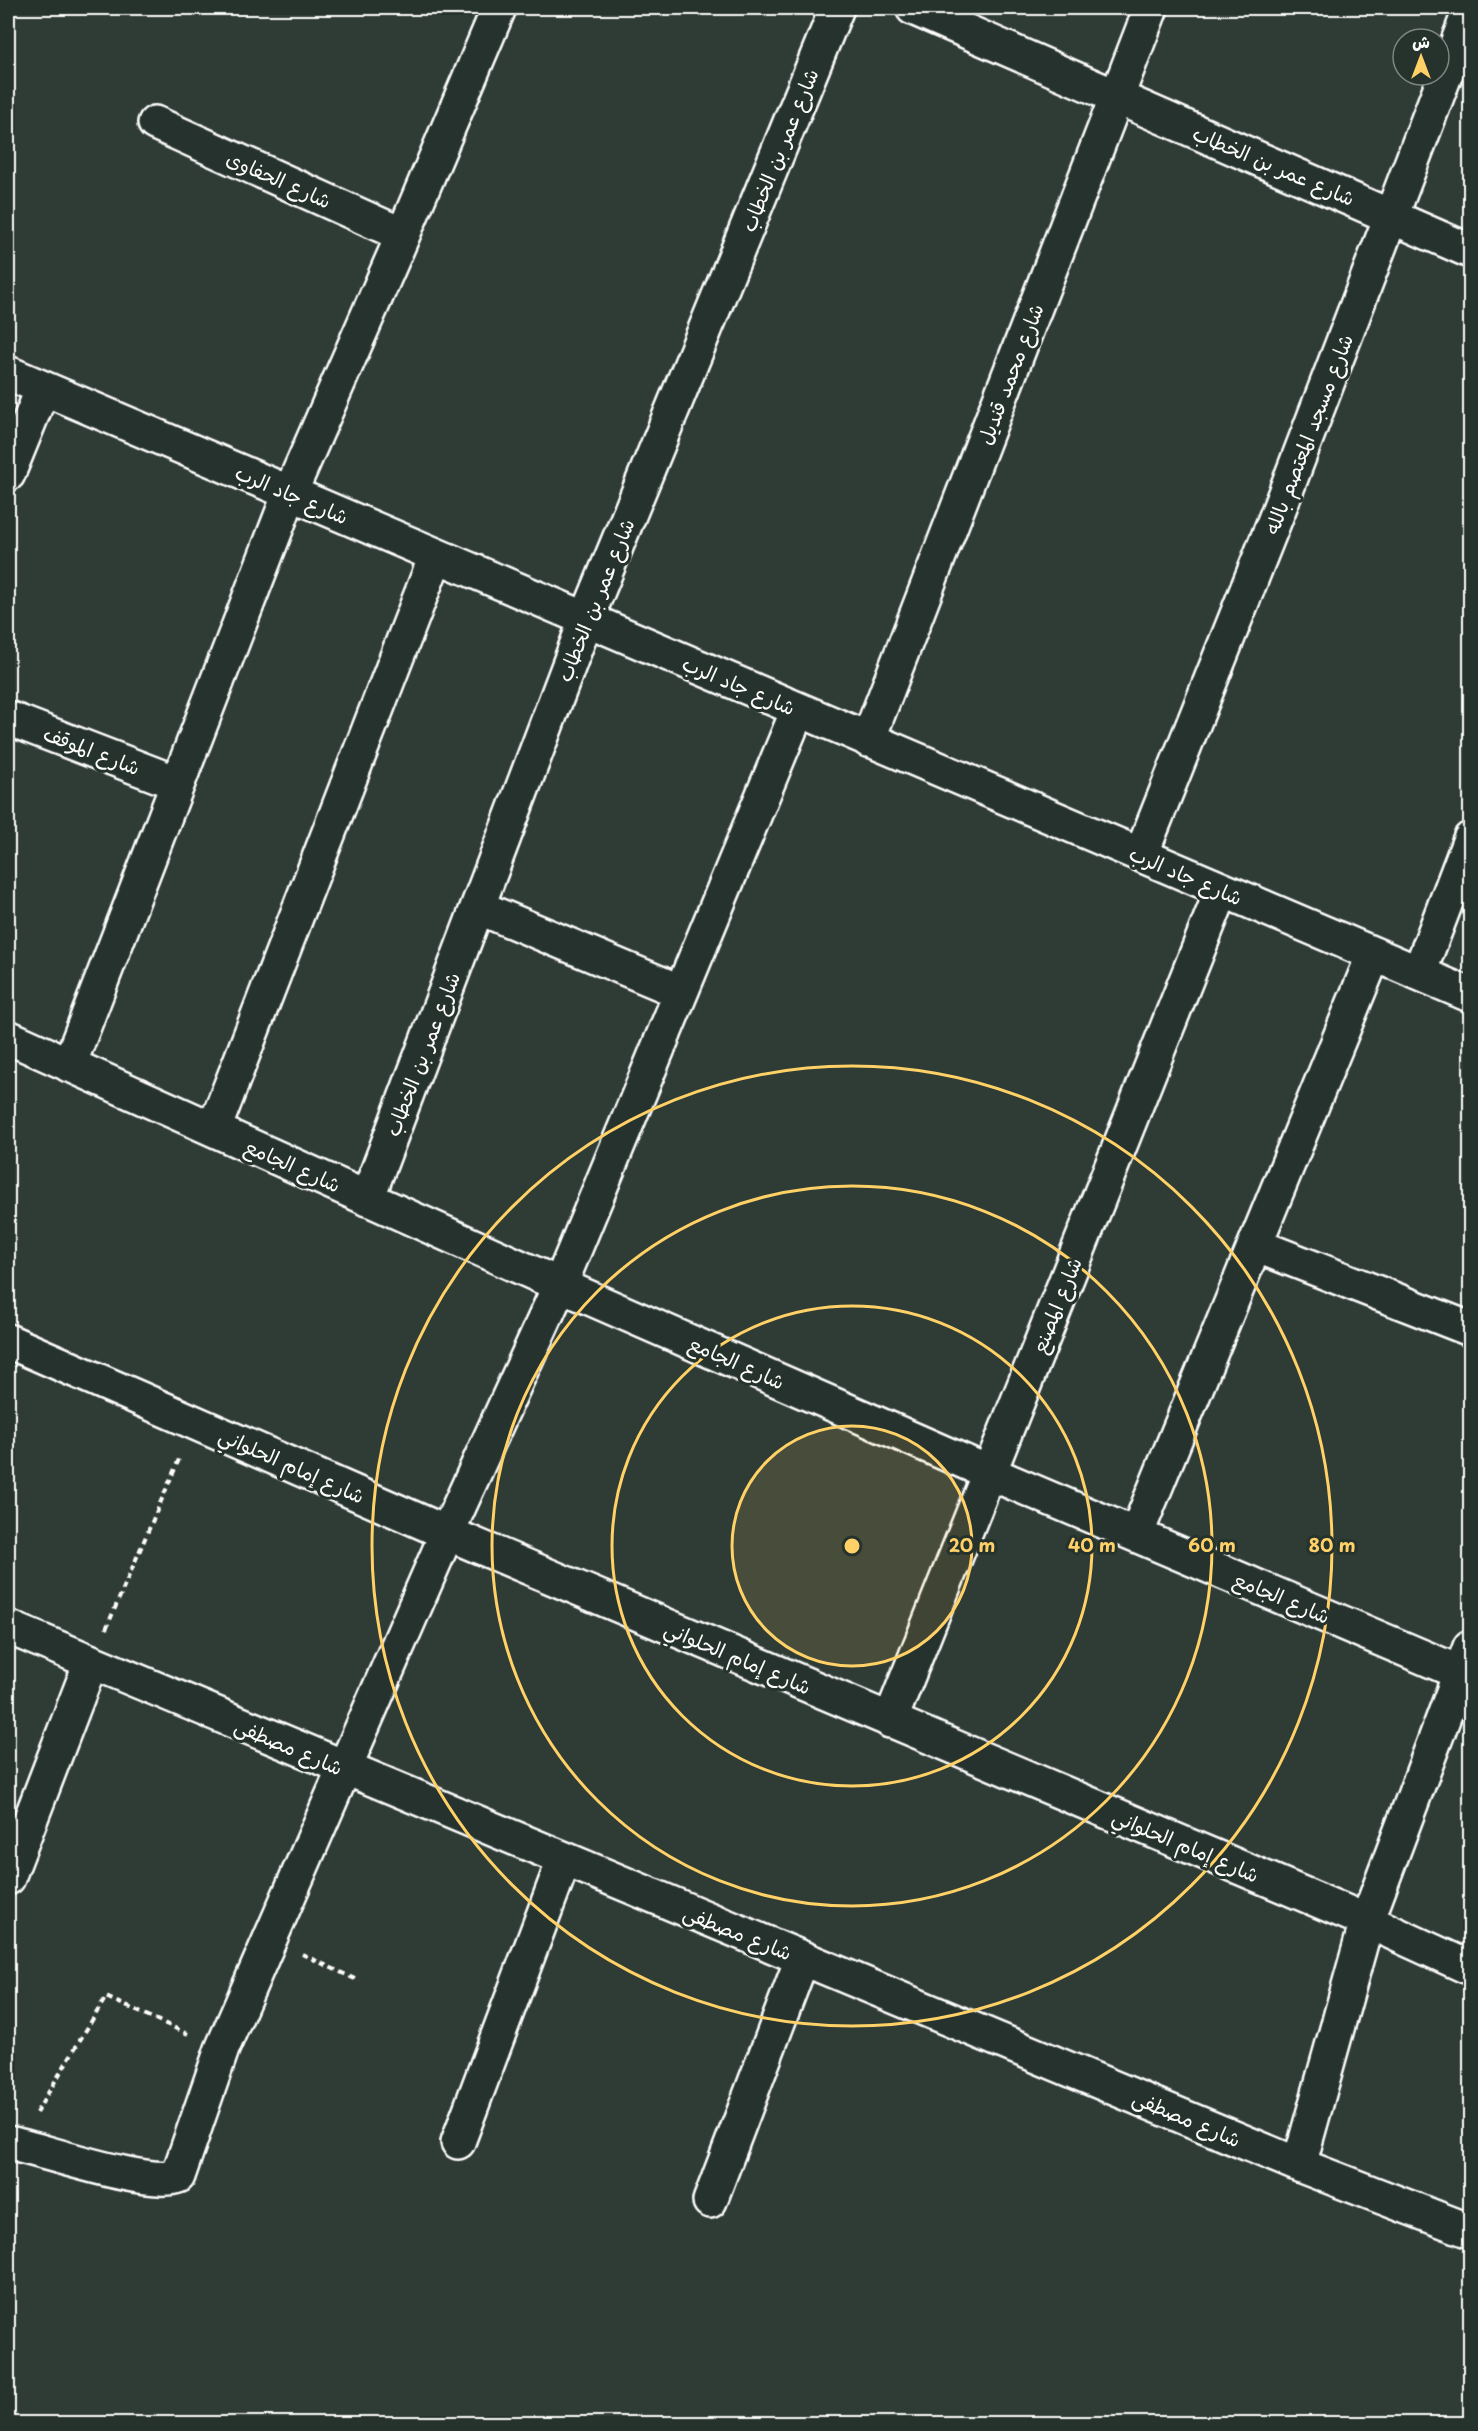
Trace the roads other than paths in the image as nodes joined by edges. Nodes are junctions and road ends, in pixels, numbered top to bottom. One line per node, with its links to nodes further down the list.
1 (499, 8): 9 (street)
2 (837, 8): 16 (street, شارع عمر بن الخطاب)
3 (913, 8): 6 (street, شارع عمر بن الخطاب)
4 (1151, 8): 6 (street, شارع محمد قنديل)
5 (1470, 10): 8 (street, شارع مسجد المعتصم بالله)
6 (1116, 97): 8 (street, شارع عمر بن الخطاب); 19 (street, شارع محمد قنديل)
7 (155, 123): 9 (street, شارع الحفاوى)
8 (1391, 216): 10 (street, شارع عمر بن الخطاب); 22 (street, شارع مسجد المعتصم بالله)
9 (403, 236): 14 (street)
10 (1470, 250)
11 (8, 373): 12 (street, شارع جاد الرب)
12 (43, 388): 13 (street); 14 (street, شارع جاد الرب)
13 (8, 474)
14 (290, 493): 15 (street, شارع جاد الرب); 20 (street)
15 (436, 556): 16 (street, شارع جاد الرب); 31 (street)
16 (586, 620): 17 (street, شارع جاد الرب); 24 (street, شارع عمر بن الخطاب)
17 (798, 710): 19 (street, شارع جاد الرب); 27 (street)
18 (8, 718): 20 (street, شارع الموقف)
19 (868, 740): 22 (street, شارع جاد الرب)
20 (177, 783): 30 (street)
21 (1470, 839): 26 (street)
22 (1141, 855): 23 (street, شارع جاد الرب)
23 (1222, 890): 25 (street, شارع جاد الرب); 37 (street, شارع المصنع)
24 (478, 907): 27 (street); 32 (street, شارع عمر بن الخطاب)
25 (1374, 954): 26 (street, شارع جاد الرب); 33 (street)
26 (1419, 973): 28 (street, شارع جاد الرب)
27 (681, 992): 34 (street)
28 (1470, 995)
29 (8, 1037): 30 (street, شارع الجامع)
30 (69, 1065): 31 (street, شارع الجامع)
31 (214, 1129): 32 (street, شارع الجامع)
32 (367, 1198): 34 (street, شارع الجامع)
33 (1255, 1245): 35 (street); 39 (street)
34 (560, 1285): 37 (street, شارع الجامع); 38 (street)
35 (1470, 1329)
36 (8, 1341): 38 (street, شارع إمام الحلواني)
37 (990, 1473): 39 (street, شارع الجامع); 43 (street, شارع المصنع)
38 (447, 1533): 43 (street, شارع إمام الحلواني); 44 (street)
39 (1136, 1535): 42 (street, شارع الجامع)
40 (8, 1627): 41 (street, شارع مصطفى)
41 (91, 1662): 44 (street, شارع مصطفى); 46 (street)
42 (1467, 1665): 47 (street)
43 (890, 1721): 47 (street, شارع إمام الحلواني)
44 (343, 1768): 45 (street, شارع مصطفى); 51 (street)
45 (564, 1860): 48 (street, شارع مصطفى); 50 (street)
46 (8, 1878)
47 (1367, 1921): 49 (street, شارع إمام الحلواني); 52 (street)
48 (802, 1959): 52 (street, شارع مصطفى); 53 (street)
49 (1470, 1968)
50 (458, 2142)
51 (13, 2144)
52 (1299, 2165): 54 (street, شارع مصطفى)
53 (710, 2201)
54 (1470, 2231)

